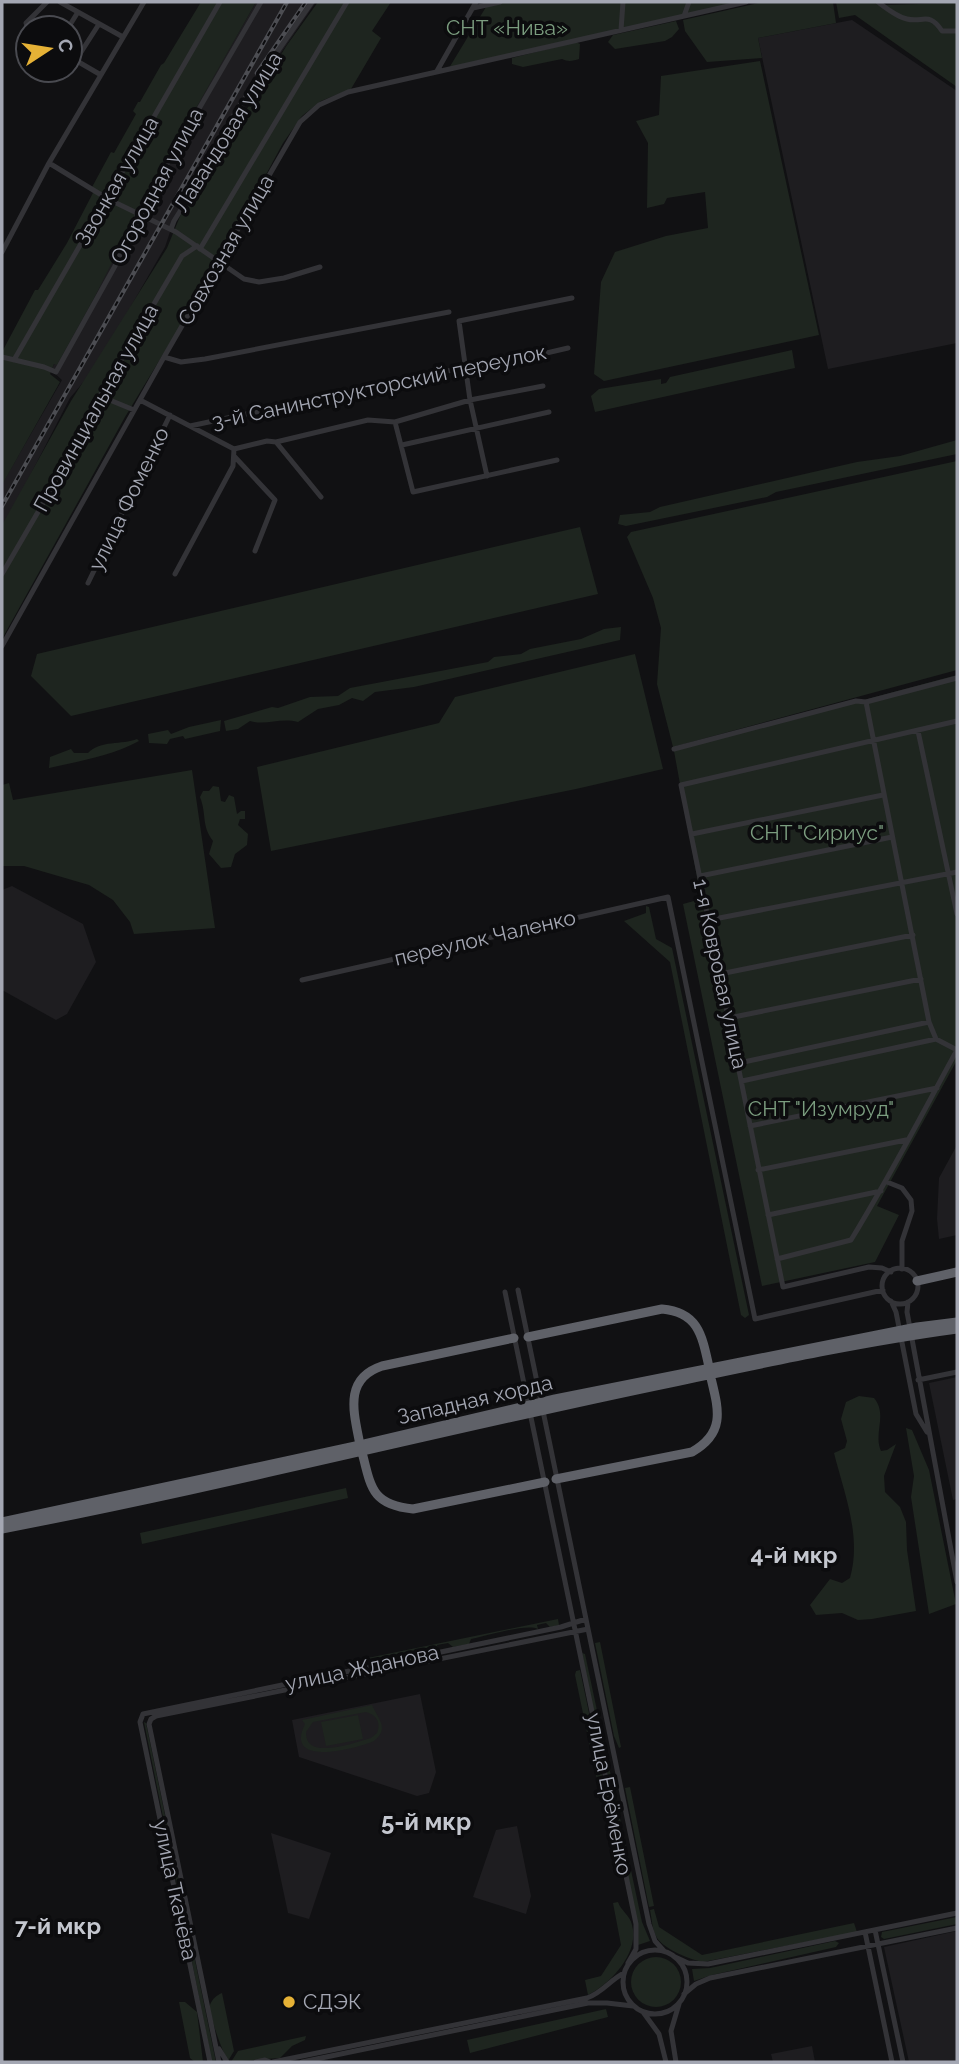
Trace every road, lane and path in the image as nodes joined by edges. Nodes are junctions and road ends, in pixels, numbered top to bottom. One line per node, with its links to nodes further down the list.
1 (60, 2): 12 (street)
2 (144, 2): 19 (street)
3 (220, 2): 25 (street, Звонкая улица)
4 (261, 2): 26 (street, Огородная улица)
5 (312, 2): 27 (street, Лавандовая улица)
6 (347, 2): 28 (street, Провинциальная улица)
7 (500, 2): 13 (street)
8 (623, 2): 17 (street)
9 (689, 2): 15 (street)
10 (746, 2): 15 (street)
11 (878, 2): 18 (street)
12 (68, 4): 14 (street)
13 (474, 5): 22 (street)
14 (78, 12): 16 (street)
15 (684, 16): 17 (street)
16 (99, 24): 19 (street); 20 (street)
17 (621, 30): 22 (street)
18 (957, 31)
19 (123, 37): 23 (street)
20 (84, 44)
21 (84, 65): 23 (street)
22 (437, 71): 30 (street, Совхозная улица)
23 (101, 75): 24 (street)
24 (49, 163): 25 (street); 29 (street)
25 (108, 199): 26 (street); 37 (street, Звонкая улица)
26 (139, 212): 27 (street); 37 (street, Огородная улица)
27 (172, 229): 28 (street)
28 (198, 247): 30 (street); 40 (street, Провинциальная улица)
29 (2, 252)
30 (219, 263): 31 (street); 36 (street, Совхозная улица)
31 (320, 267)
32 (572, 298): 38 (street)
33 (449, 312): 36 (street)
34 (568, 348): 38 (street, 3-й Санинструкторский переулок)
35 (2, 357): 37 (street)
36 (164, 357): 41 (street, Совхозная улица)
37 (14, 360)
38 (466, 367): 42 (street); 47 (street, 3-й Санинструкторский переулок)
39 (543, 386): 42 (street)
40 (100, 396): 43 (street); 57 (street, Провинциальная улица)
41 (140, 400): 43 (street, Совхозная улица); 45 (street)
42 (470, 400): 46 (street); 48 (street)
43 (134, 410): 60 (street, Совхозная улица)
44 (548, 412): 48 (street)
45 (170, 415): 47 (street); 59 (street, улица Фоменко)
46 (395, 422): 49 (street); 50 (street)
47 (190, 426): 51 (street)
48 (476, 428): 50 (street); 54 (street)
49 (276, 442): 51 (street); 55 (street)
50 (402, 445): 54 (street)
51 (234, 449): 52 (street)
52 (234, 456): 56 (street); 58 (street)
53 (558, 460): 54 (street)
54 (487, 476)
55 (321, 497)
56 (255, 551)
57 (2, 574)
58 (175, 574)
59 (89, 583)
60 (2, 646)
61 (957, 678): 62 (street)
62 (866, 702): 65 (street); 66 (street)
63 (957, 721): 64 (street)
64 (918, 731): 65 (street); 71 (street)
65 (874, 742): 67 (street); 68 (street, 1-я Ковровая улица)
66 (674, 749)
67 (883, 795): 68 (street); 69 (street)
68 (692, 834): 72 (street, 1-я Ковровая улица)
69 (892, 836): 72 (street); 73 (street)
70 (957, 872): 71 (street)
71 (948, 874): 73 (street); 74 (street)
72 (700, 876): 75 (street, 1-я Ковровая улица)
73 (902, 883): 75 (street); 76 (street)
74 (957, 914)
75 (709, 920): 77 (street, 1-я Ковровая улица)
76 (913, 935): 77 (street); 78 (street)
77 (720, 974): 80 (street, 1-я Ковровая улица)
78 (921, 979): 80 (street); 81 (street)
79 (302, 980): 99 (street, переулок Чаленко)
80 (729, 1018): 84 (street, 1-я Ковровая улица)
81 (929, 1023): 82 (street); 84 (street)
82 (936, 1039): 83 (street); 85 (street)
83 (957, 1050): 86 (street)
84 (739, 1063): 85 (street, 1-я Ковровая улица)
85 (741, 1081): 87 (street, 1-я Ковровая улица)
86 (937, 1088): 87 (street); 88 (street)
87 (751, 1126): 89 (street, 1-я Ковровая улица)
88 (907, 1140): 89 (street); 90 (street)
89 (758, 1170): 92 (street, 1-я Ковровая улица)
90 (887, 1182): 91 (street); 94 (street)
91 (881, 1191): 92 (street); 93 (street)
92 (768, 1215): 93 (street, 1-я Ковровая улица)
93 (777, 1259): 95 (street, 1-я Ковровая улица)
94 (902, 1269): 95 (street); 97 (street)
95 (891, 1272): 99 (street)
96 (957, 1272): 97 (highway)
97 (917, 1281): 102 (street)
98 (517, 1290): 106 (street, улица Ерёменко)
99 (883, 1290): 101 (street)
100 (505, 1292): 107 (street, улица Ерёменко)
101 (891, 1301): 102 (street); 111 (street)
102 (908, 1302): 110 (street)
103 (957, 1322): 105 (highway, Западная хорда)
104 (957, 1329): 105 (highway, Западная хорда)
105 (918, 1331): 108 (highway, Западная хорда)
106 (528, 1336): 108 (highway); 113 (street, улица Ерёменко)
107 (514, 1338): 112 (highway); 114 (street, улица Ерёменко)
108 (709, 1371): 112 (highway, Западная хорда); 113 (highway)
109 (957, 1372): 110 (street)
110 (918, 1380): 111 (street)
111 (929, 1434): 117 (street)
112 (361, 1448): 114 (highway); 115 (highway, Западная хорда); 116 (highway, Западная хорда)
113 (556, 1479): 118 (street, улица Ерёменко)
114 (545, 1482): 119 (street, улица Ерёменко)
115 (2, 1522)
116 (2, 1529)
117 (957, 1582)
118 (586, 1619): 119 (street, улица Жданова); 120 (street, улица Ерёменко)
119 (575, 1623): 121 (street, улица Ерёменко); 124 (street, улица Жданова)
120 (588, 1629): 121 (street, улица Жданова); 122 (street, улица Ерёменко)
121 (576, 1631): 123 (street, улица Ерёменко); 125 (street, улица Жданова)
122 (593, 1652): 123 (street); 133 (street, улица Ерёменко)
123 (581, 1655): 136 (street, улица Ерёменко)
124 (140, 1720): 125 (street); 145 (street, улица Ткачёва)
125 (149, 1724): 144 (street, улица Ткачёва)
126 (957, 1913): 128 (street)
127 (957, 1928): 131 (street)
128 (875, 1930): 129 (street); 131 (street)
129 (865, 1932): 130 (street); 132 (street)
130 (837, 1938): 134 (street); 135 (street)
131 (878, 1944): 132 (street); 138 (street)
132 (868, 1946): 134 (street); 139 (street)
133 (664, 1951): 135 (street); 136 (street)
134 (840, 1952): 140 (street)
135 (675, 1957): 140 (street)
136 (628, 1963): 137 (street)
137 (624, 1973): 142 (street); 151 (street)
138 (884, 1975): 139 (street); 156 (street)
139 (874, 1976): 155 (street)
140 (684, 1994): 141 (street)
141 (680, 2002): 143 (street); 154 (street)
142 (633, 2006): 143 (street); 152 (street)
143 (643, 2012): 153 (street)
144 (212, 2030): 148 (street, улица Ткачёва); 149 (street)
145 (204, 2031): 146 (street); 147 (street, улица Ткачёва)
146 (204, 2062)
147 (210, 2062)
148 (219, 2062)
149 (227, 2062)
150 (256, 2062): 151 (street)
151 (271, 2062)
152 (302, 2062)
153 (666, 2062)
154 (676, 2062)
155 (892, 2062)
156 (903, 2062)

